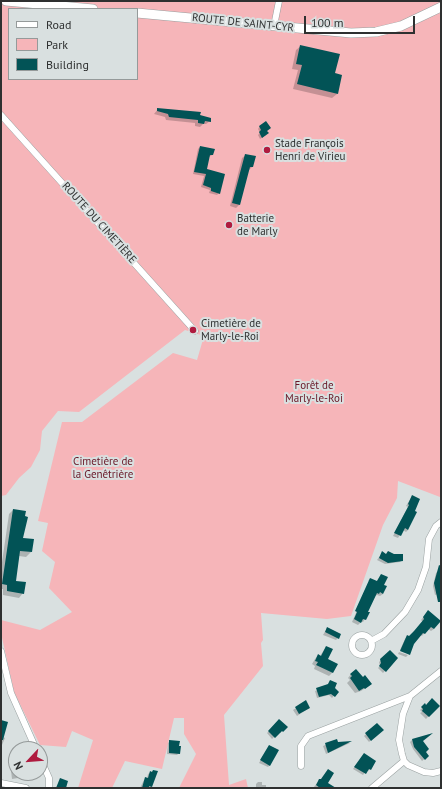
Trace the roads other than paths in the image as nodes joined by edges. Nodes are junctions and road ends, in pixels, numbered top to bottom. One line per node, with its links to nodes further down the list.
1 (6, 1): 4 (main road)
2 (279, 1): 6 (street)
3 (441, 7): 6 (main road, ROUTE DE SAINT-CYR)
4 (82, 8)
5 (138, 13): 6 (main road, ROUTE DE SAINT-CYR)
6 (274, 26)
7 (1, 115): 8 (street, ROUTE DU CIMETIÈRE)
8 (195, 331)
9 (441, 522): 10 (street)
10 (371, 641)
11 (1, 651): 14 (street)
12 (441, 671): 13 (street)
13 (410, 696): 15 (street); 16 (street)
14 (32, 741)
15 (404, 761): 17 (street); 22 (street)
16 (301, 766)
17 (441, 771)
18 (48, 776): 21 (street)
19 (1, 783): 20 (street)
20 (26, 788)
21 (50, 788)
22 (372, 788)

